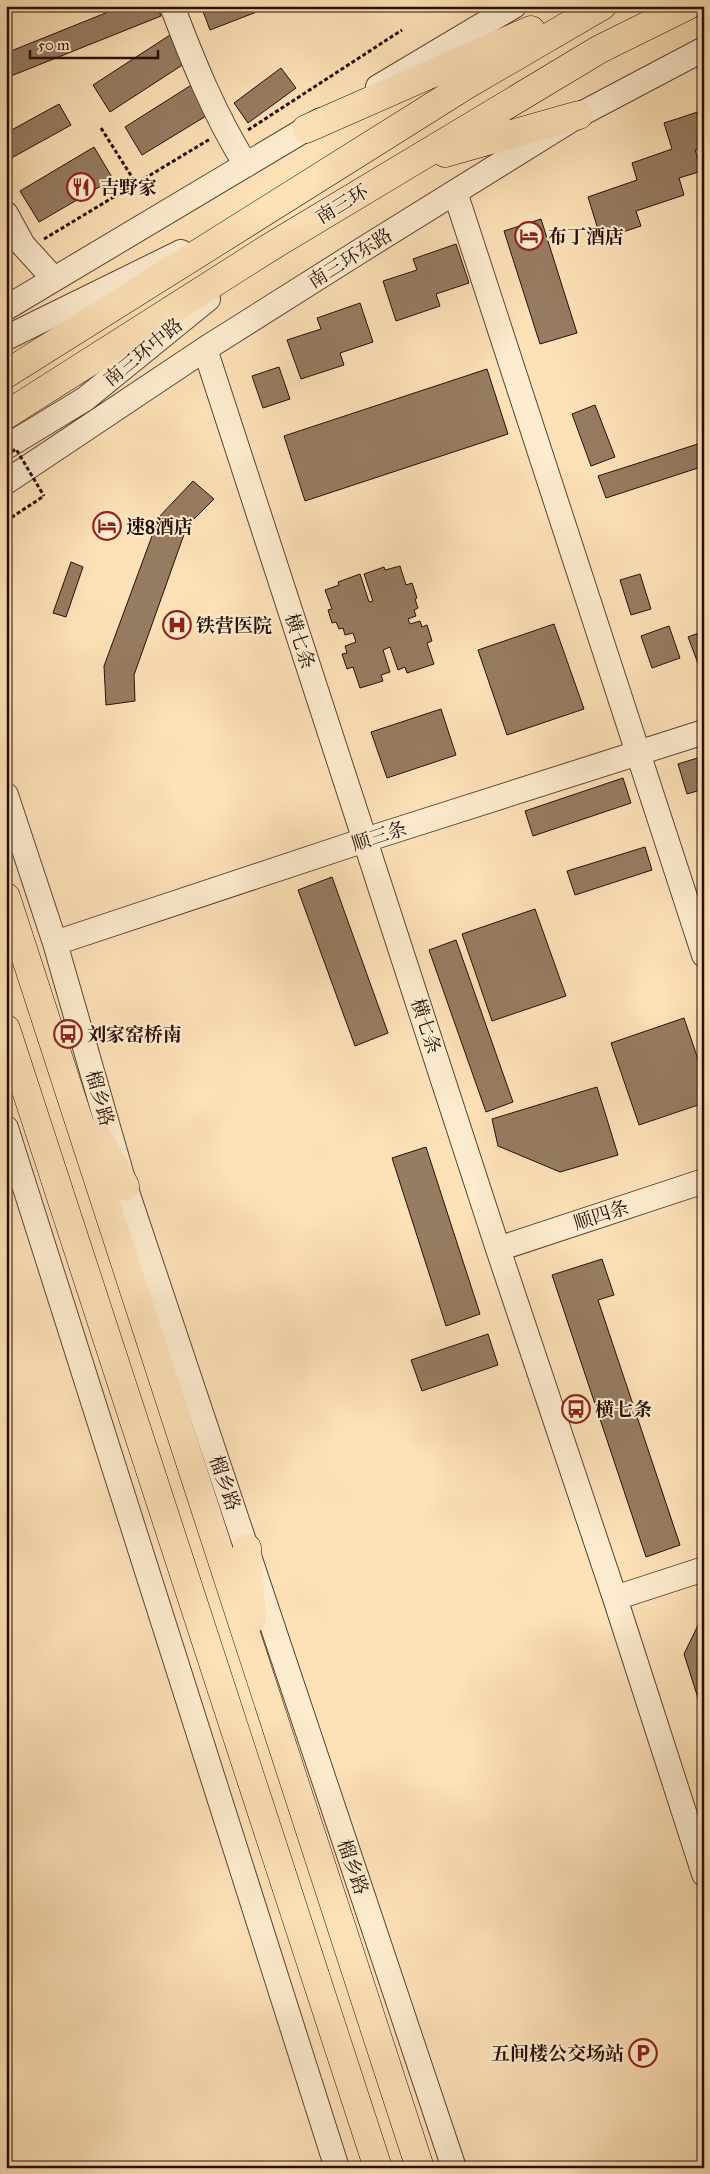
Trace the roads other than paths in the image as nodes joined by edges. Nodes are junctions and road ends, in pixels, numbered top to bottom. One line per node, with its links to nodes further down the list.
1 (172, 6): 10 (street)
2 (514, 6): 8 (street)
3 (585, 6): 8 (main road)
4 (602, 6): 13 (main road, 南三环)
5 (687, 6): 9 (main road, 南三环)
6 (704, 49): 7 (street, 南三环东路)
7 (580, 115): 9 (main road); 11 (street, 南三环东路)
8 (306, 129): 10 (street)
9 (410, 163): 14 (main road, 南三环)
10 (246, 164): 15 (street)
11 (455, 192): 18 (street, 南三环东路); 24 (street)
12 (6, 214): 15 (street)
13 (255, 217): 17 (street); 19 (main road, 南三环)
14 (272, 246): 20 (main road, 南三环); 21 (street, 南三环中路)
15 (54, 279): 16 (street)
16 (6, 308)
17 (6, 338)
18 (205, 349): 22 (street, 南三环东路); 26 (street, 横七条)
19 (6, 374)
20 (6, 415)
21 (6, 448): 22 (street)
22 (11, 470)
23 (704, 732): 24 (street, 顺三条)
24 (636, 755): 26 (street, 顺三条); 29 (street)
25 (6, 795): 28 (street, 榴乡路)
26 (365, 840): 28 (street, 顺三条); 35 (street, 横七条)
27 (6, 896): 31 (main road, 榴乡路)
28 (55, 943): 34 (street, 榴乡路)
29 (704, 955)
30 (6, 1029): 42 (main road)
31 (66, 1082): 34 (main road); 39 (main road, 榴乡路)
32 (6, 1128): 41 (street)
33 (704, 1181): 35 (street, 顺四条)
34 (125, 1186): 36 (street, 榴乡路)
35 (498, 1249): 38 (street, 横七条)
36 (247, 1548): 39 (main road); 44 (street, 榴乡路)
37 (704, 1569): 38 (street)
38 (615, 1598): 40 (street, 横七条)
39 (255, 1663): 43 (main road, 榴乡路)
40 (704, 1874)
41 (337, 2168)
42 (378, 2168)
43 (420, 2168)
44 (454, 2168)

